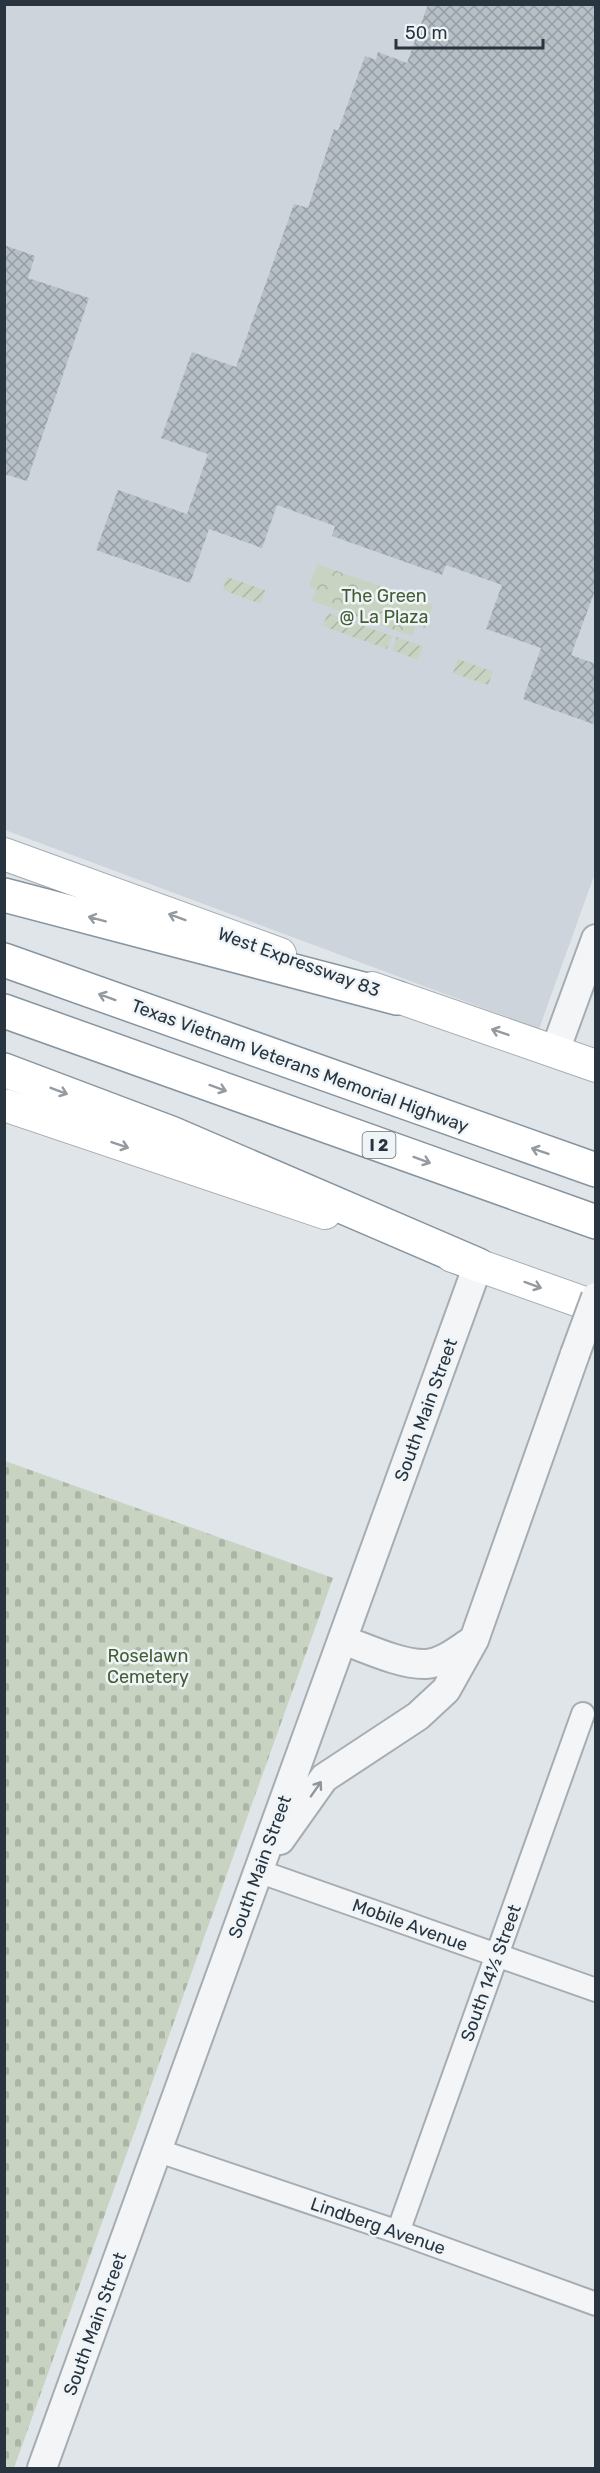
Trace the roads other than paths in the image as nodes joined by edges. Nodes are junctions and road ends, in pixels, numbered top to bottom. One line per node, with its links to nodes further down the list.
1 (4, 854): 5 (main road, West Expressway 83, one-way to 1)
2 (4, 895): 5 (highway, one-way to 2)
3 (596, 939): 7 (street)
4 (4, 960): 11 (highway, Texas Vietnam Veterans Memorial Highway, one-way to 4)
5 (398, 998): 7 (main road, West Expressway 83, one-way to 5)
6 (4, 1011): 12 (highway, I 2, one-way to 12)
7 (555, 1051): 8 (main road, West Expressway 83)
8 (596, 1066)
9 (4, 1070): 13 (highway, one-way to 13)
10 (4, 1106): 13 (main road, one-way to 13)
11 (596, 1170)
12 (596, 1222)
13 (478, 1264): 15 (main road, one-way to 15); 16 (street, South Main Street)
14 (596, 1297): 17 (street, bridge)
15 (596, 1307)
16 (343, 1640): 17 (street); 19 (street, South Main Street)
17 (474, 1640): 19 (street, one-way to 17)
18 (583, 1714): 20 (street, South 14½ Street)
19 (258, 1871): 20 (street, Mobile Avenue); 22 (street, South Main Street)
20 (497, 1957): 21 (street, Mobile Avenue); 23 (street, South 14½ Street)
21 (596, 1990)
22 (159, 2151): 23 (street, Lindberg Avenue); 25 (street, South Main Street)
23 (398, 2232): 24 (street, Lindberg Avenue)
24 (596, 2304)
25 (42, 2469)

